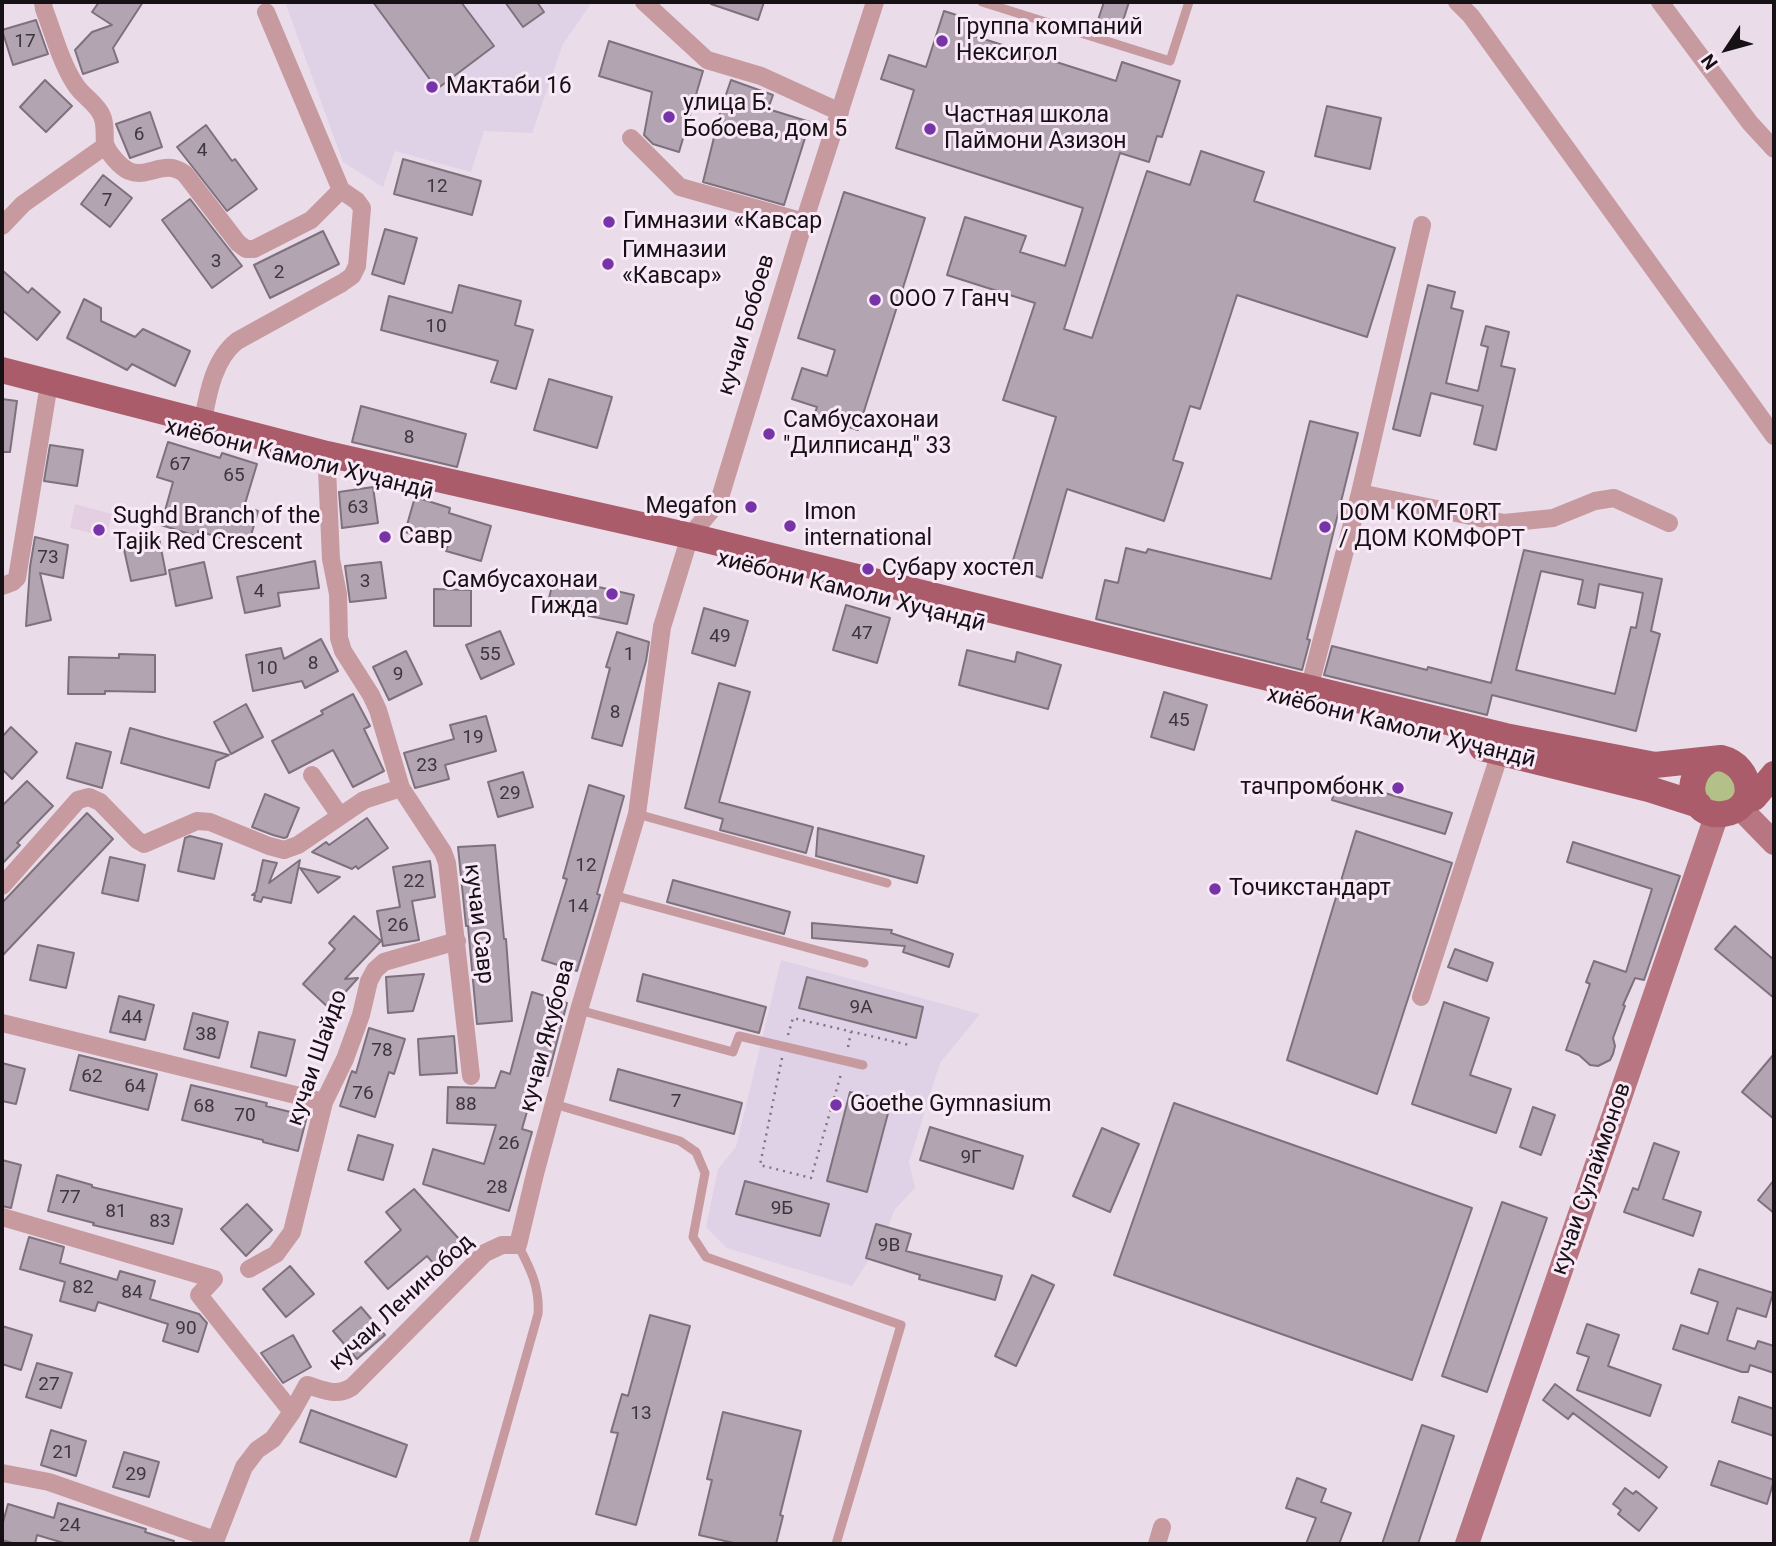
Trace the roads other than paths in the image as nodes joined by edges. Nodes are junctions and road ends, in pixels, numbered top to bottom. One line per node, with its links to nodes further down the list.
1 (43, 2): 11 (street)
2 (644, 2): 9 (street)
3 (875, 2): 9 (street, кучаи Бобоев)
4 (982, 2): 5 (lane)
5 (1189, 2)
6 (1457, 2): 21 (street)
7 (1660, 2): 12 (street)
8 (266, 12): 13 (street)
9 (840, 112): 14 (street, кучаи Бобоев)
10 (631, 138): 14 (street)
11 (105, 146): 13 (street); 16 (street)
12 (1774, 149)
13 (341, 190): 20 (street)
14 (804, 222): 25 (street, кучаи Бобоев)
15 (1422, 225): 23 (street)
16 (2, 226)
17 (2, 370): 20 (main road)
18 (2, 385): 19 (main road, хиёбони Камоли Хуҷандӣ)
19 (47, 397): 22 (main road, хиёбони Камоли Хуҷандӣ); 26 (street)
20 (203, 420): 25 (main road)
21 (1774, 436)
22 (327, 469): 25 (main road, хиёбони Камоли Хуҷандӣ); 34 (street, кучаи Савр)
23 (1360, 493): 24 (street); 27 (street)
24 (1670, 523)
25 (688, 544): 27 (main road); 28 (main road, хиёбони Камоли Хуҷандӣ); 36 (street, кучаи Якубова)
26 (2, 586)
27 (1309, 689): 28 (main road)
28 (1502, 744): 29 (main road); 35 (main road, хиёбони Камоли Хуҷандӣ); 44 (street)
29 (1712, 759): 31 (main road); 35 (main road)
30 (1774, 760): 31 (main road)
31 (1739, 765): 35 (main road)
32 (1774, 774): 35 (main road)
33 (312, 775): 37 (street)
34 (401, 788): 37 (street); 42 (street, кучаи Савр)
35 (1725, 806): 38 (main road); 59 (main road, кучаи Сулаймонов)
36 (637, 814): 39 (lane); 41 (street, кучаи Якубова)
37 (340, 816): 40 (street)
38 (1774, 843)
39 (887, 883)
40 (2, 886)
41 (614, 895): 43 (lane); 45 (street, кучаи Якубова)
42 (457, 941): 48 (street, кучаи Савр); 49 (street, кучаи Шайдо)
43 (864, 963)
44 (1421, 997)
45 (579, 1010): 47 (lane); 50 (street, кучаи Якубова)
46 (2, 1023): 49 (street)
47 (863, 1065)
48 (471, 1076)
49 (324, 1102): 53 (street, кучаи Шайдо)
50 (554, 1104): 52 (street, кучаи Якубова); 58 (lane)
51 (2, 1217): 54 (street)
52 (518, 1245): 54 (street, кучаи Ленинобод); 57 (lane)
53 (249, 1269)
54 (292, 1412): 56 (street)
55 (2, 1473): 56 (street)
56 (214, 1542)
57 (473, 1544)
58 (836, 1544)
59 (1467, 1544)

